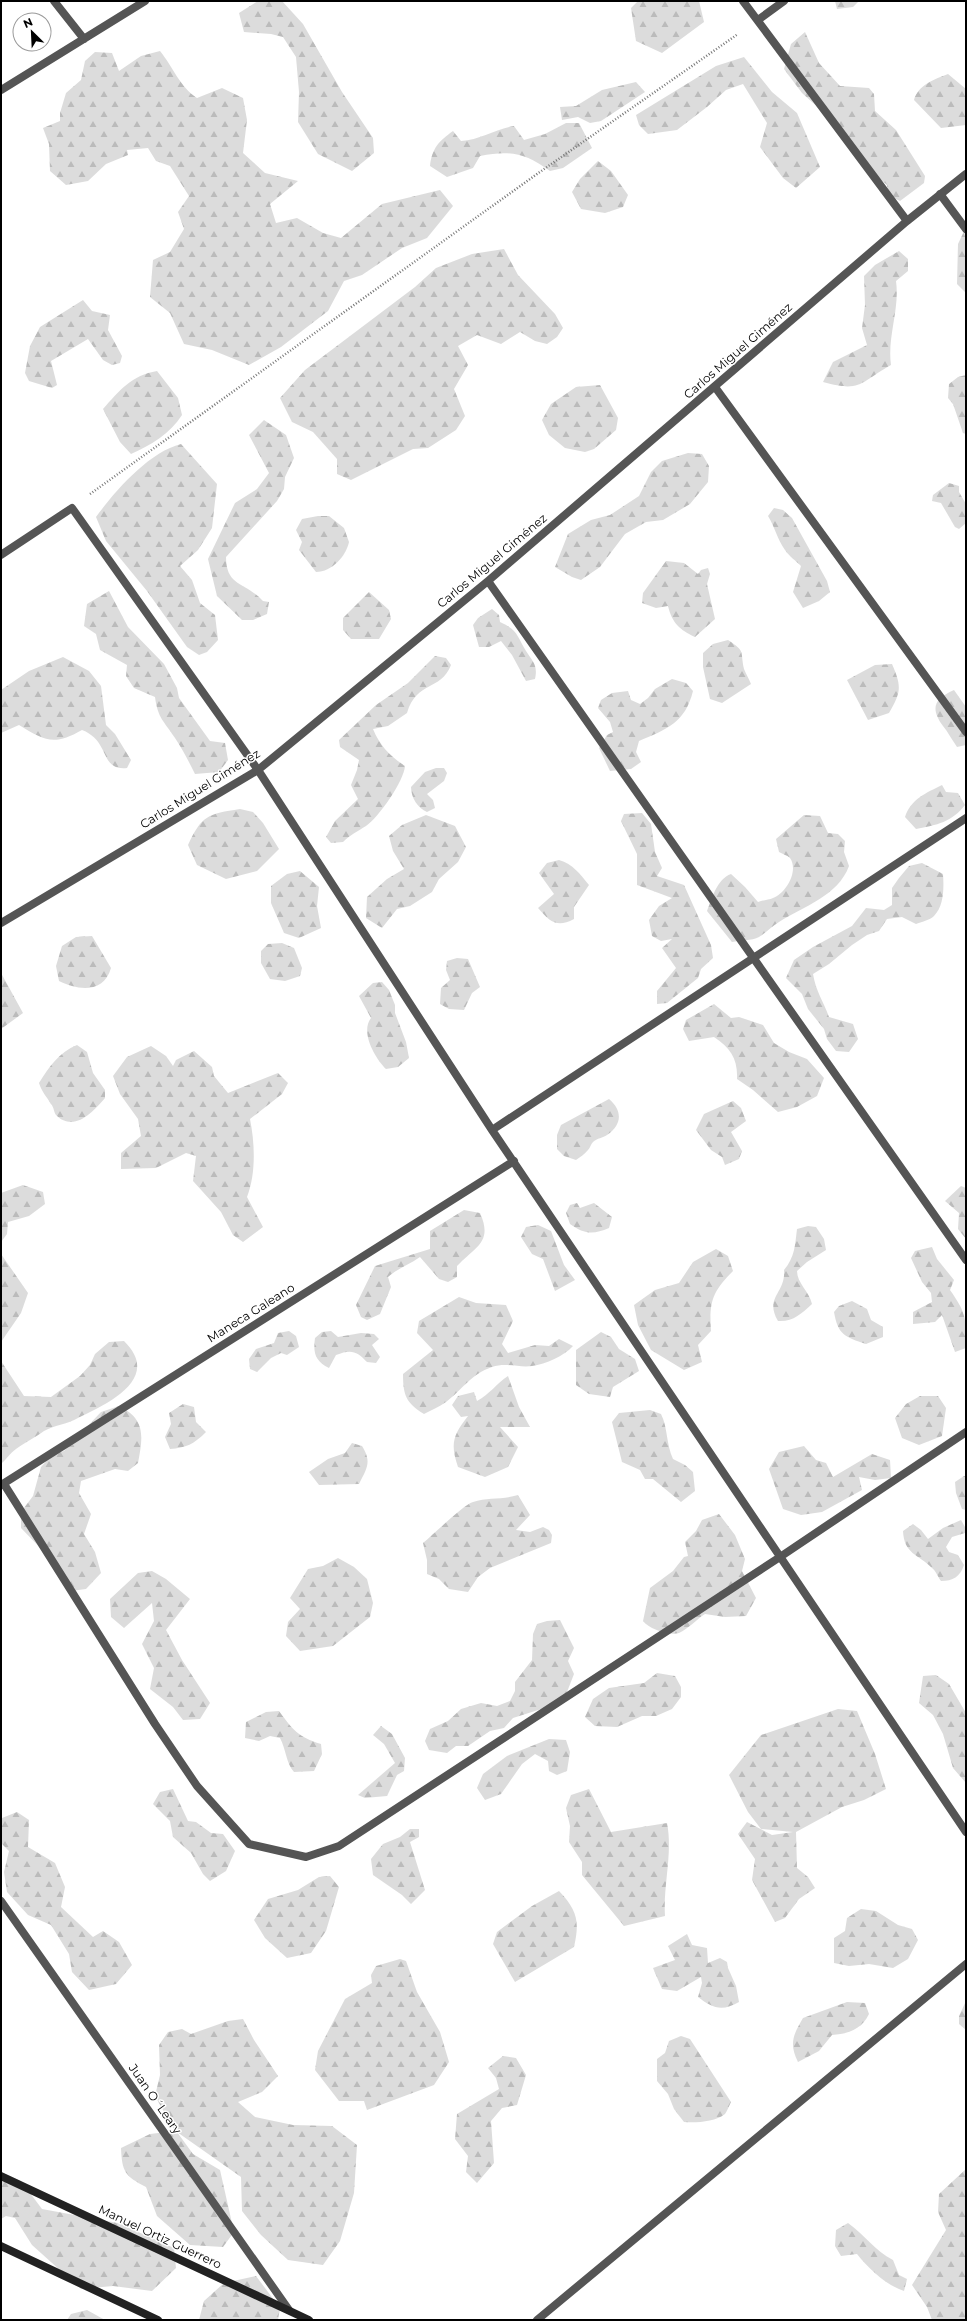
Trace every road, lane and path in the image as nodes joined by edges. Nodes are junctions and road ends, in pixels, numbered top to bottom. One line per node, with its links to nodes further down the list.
1 (54, 1): 6 (street)
2 (145, 1): 6 (street)
3 (744, 1): 5 (street)
4 (784, 1): 5 (street)
5 (758, 20): 10 (street); 13 (path)
6 (84, 39): 7 (street)
7 (1, 90)
8 (966, 174): 9 (street, Carlos Miguel Giménez)
9 (940, 194): 10 (street, Carlos Miguel Giménez); 11 (street)
10 (907, 221): 12 (street, Carlos Miguel Giménez)
11 (966, 229)
12 (715, 387): 15 (street, Carlos Miguel Giménez); 16 (street)
13 (72, 508): 14 (street); 17 (street)
14 (1, 556)
15 (488, 581): 17 (street, Carlos Miguel Giménez); 20 (street)
16 (966, 732)
17 (258, 770): 19 (street, Carlos Miguel Giménez); 21 (street)
18 (966, 818): 20 (street)
19 (1, 923)
20 (754, 959): 21 (street); 23 (street)
21 (492, 1130): 22 (street)
22 (514, 1162): 25 (street, Maneca Galeano); 26 (street)
23 (966, 1260)
24 (966, 1432): 26 (street)
25 (2, 1484): 26 (street)
26 (780, 1557): 27 (street)
27 (966, 1832)
28 (1, 1901): 32 (street, Juan O´Leary)
29 (966, 1964): 35 (street)
30 (1, 2176): 32 (street, Manuel Ortiz Guerrero)
31 (1, 2246): 33 (street)
32 (289, 2310): 34 (street, Manuel Ortiz Guerrero)
33 (158, 2320)
34 (310, 2320)
35 (537, 2320)

